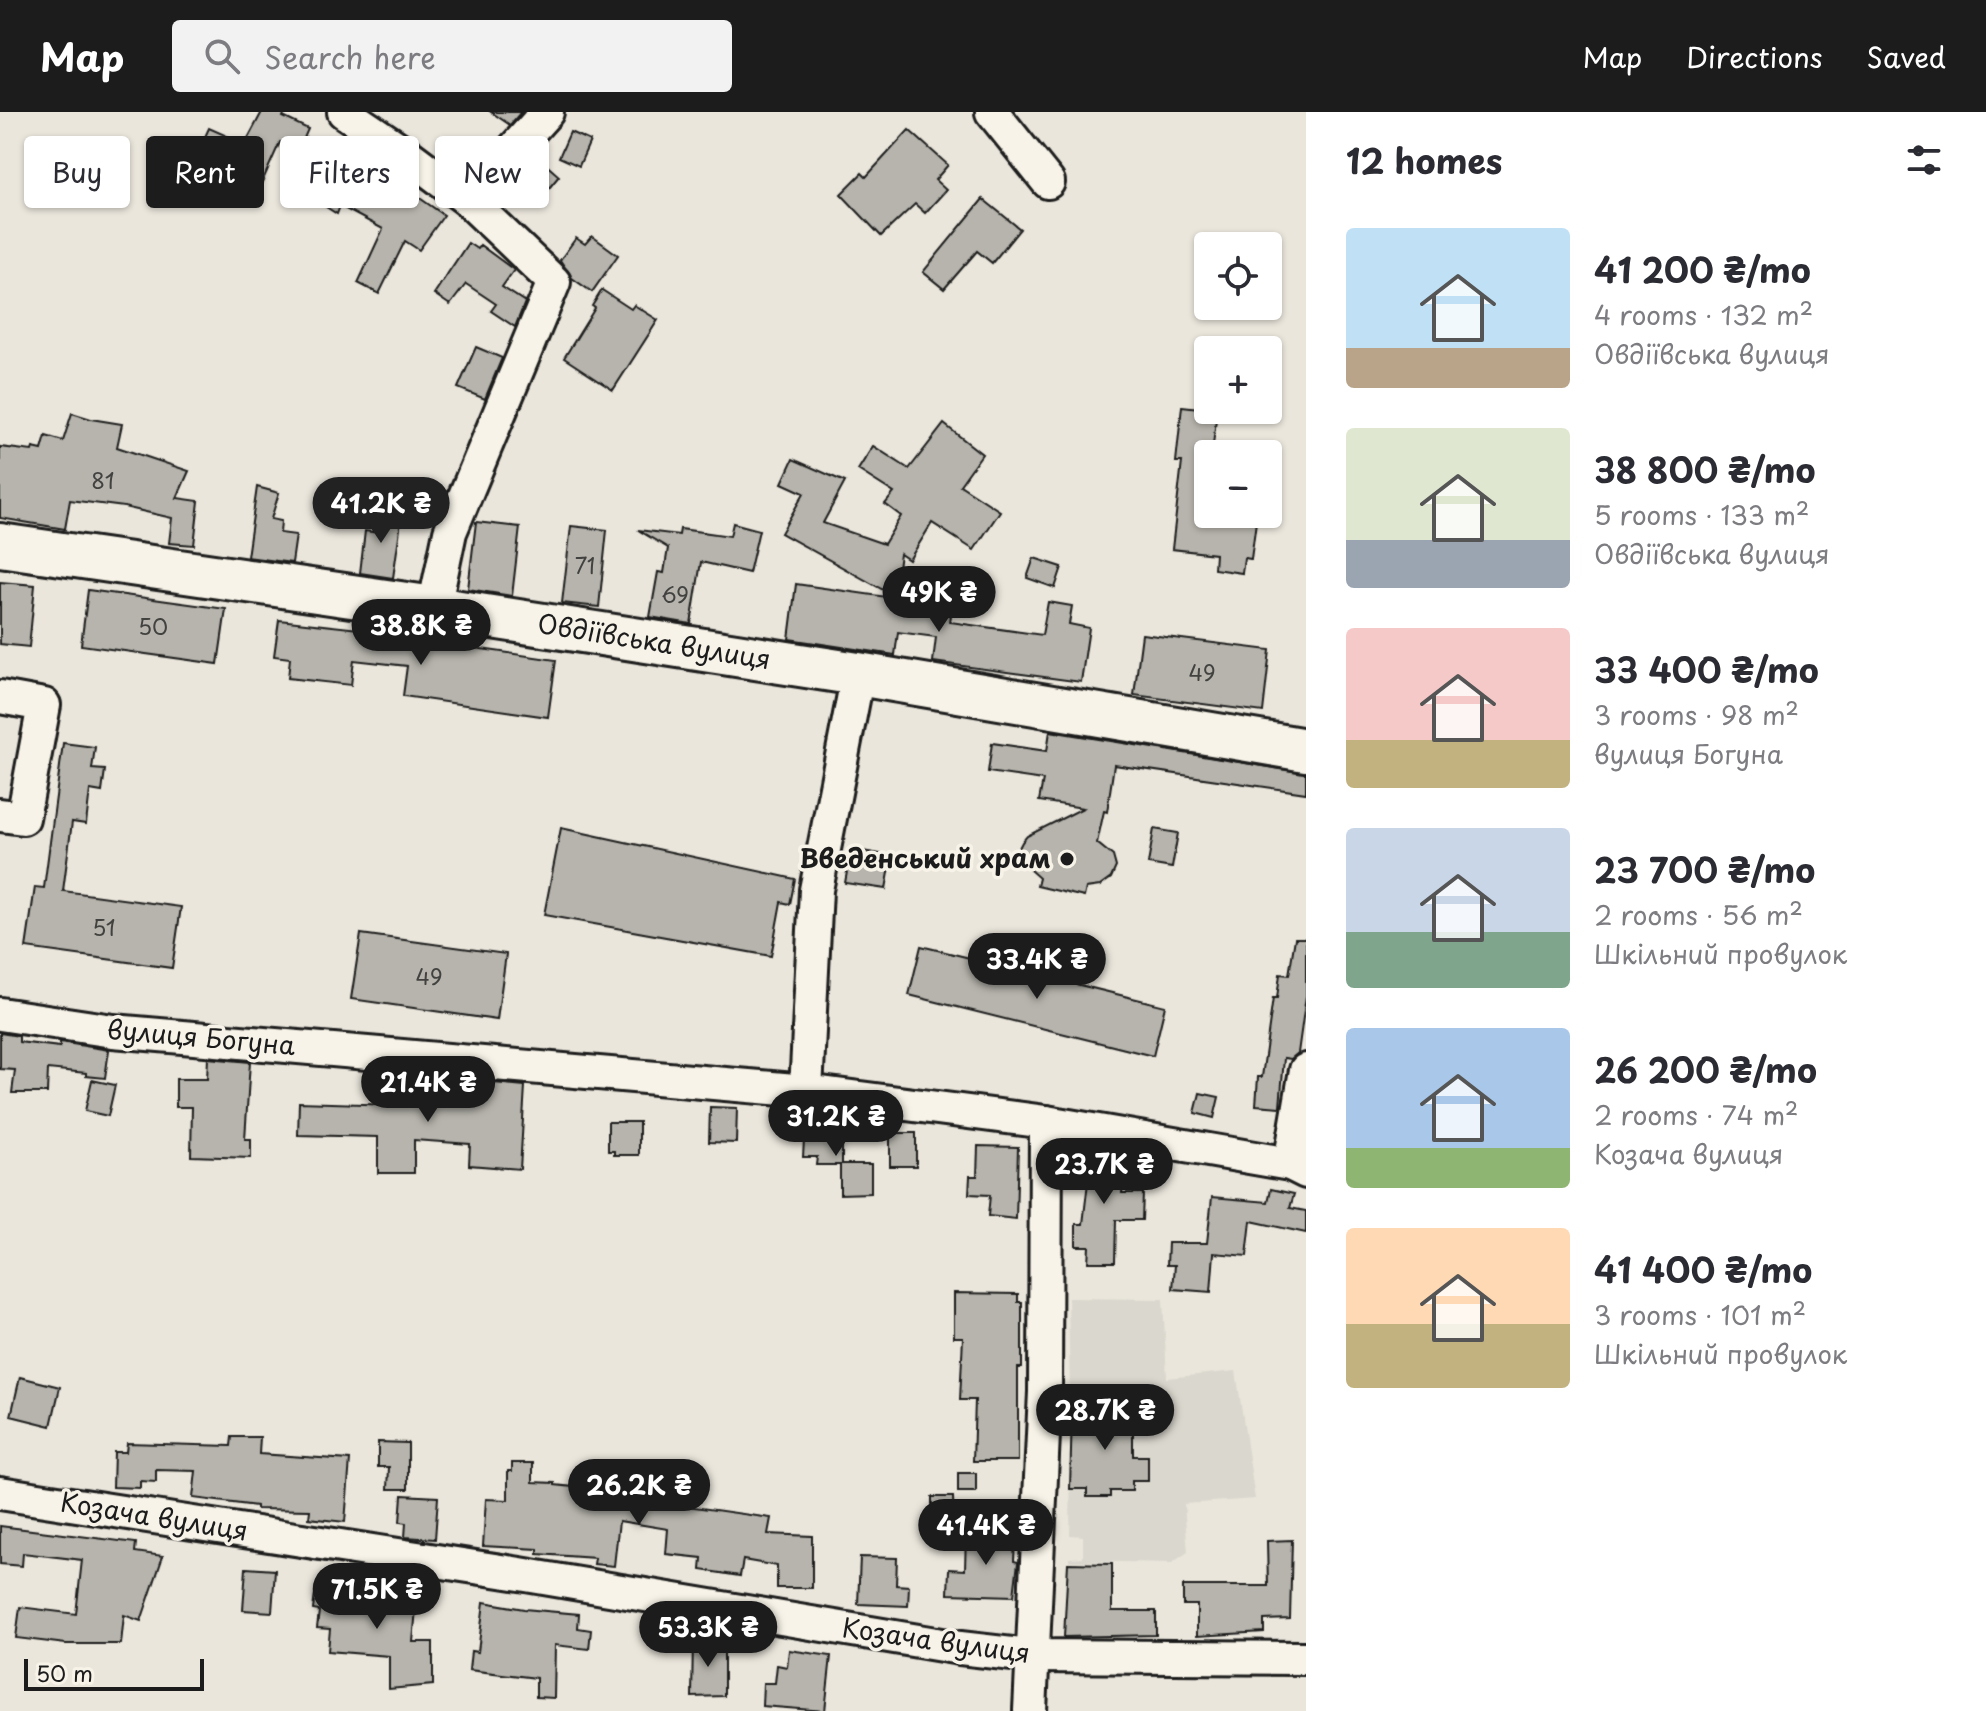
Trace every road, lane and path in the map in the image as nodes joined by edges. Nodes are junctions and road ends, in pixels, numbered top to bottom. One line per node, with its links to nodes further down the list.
1 (344, 112): 5 (street)
2 (547, 112): 4 (street)
3 (992, 112): 6 (street)
4 (525, 136)
5 (435, 175)
6 (1048, 182)
7 (476, 208): 9 (street)
8 (0, 545): 9 (main road, Овдіївська вулиця)
9 (434, 608): 10 (main road, Овдіївська вулиця)
10 (858, 674): 12 (main road, Овдіївська вулиця); 16 (street)
11 (0, 697): 13 (street)
12 (1306, 750)
13 (0, 815)
14 (0, 1014): 16 (street, вулиця Богуна)
15 (1306, 1070): 18 (street)
16 (806, 1091): 17 (street, вулиця Богуна)
17 (1046, 1122): 18 (street, вулиця Богуна); 20 (street)
18 (1298, 1168)
19 (0, 1493): 20 (street, Козача вулиця)
20 (1031, 1656): 21 (street, Козача вулиця); 22 (street)
21 (1306, 1658)
22 (1030, 1711)

